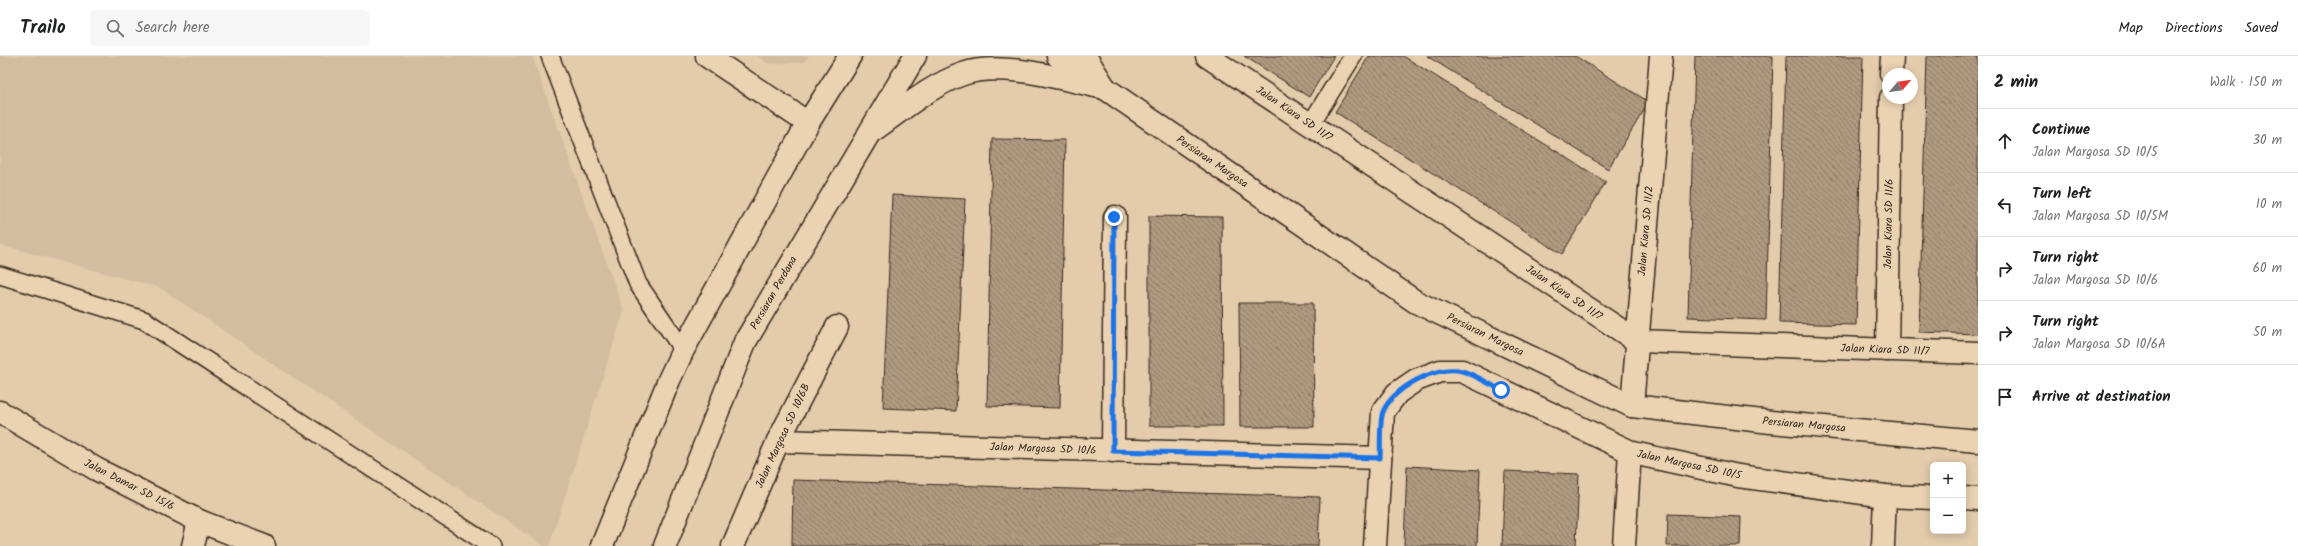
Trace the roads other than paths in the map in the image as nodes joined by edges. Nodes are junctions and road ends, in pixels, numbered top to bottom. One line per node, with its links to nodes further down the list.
1 (550, 56): 23 (lane)
2 (707, 56): 16 (street)
3 (850, 56): 14 (street)
4 (863, 56): 14 (street)
5 (915, 56): 18 (street, Persiaran Perdana)
6 (1058, 56): 13 (street, Persiaran Margosa)
7 (1085, 56): 13 (street)
8 (1207, 56): 17 (street, Jalan Kiara SD 11/7)
9 (1353, 56): 17 (lane)
10 (1661, 56): 22 (street, Jalan Kiara SD 11/2)
11 (1892, 56): 12 (street)
12 (1891, 68)
13 (1105, 88): 18 (street); 26 (street, Persiaran Margosa)
14 (828, 94): 16 (street)
15 (1891, 104): 24 (street, Jalan Kiara SD 11/6)
16 (808, 123): 23 (street)
17 (1310, 125): 22 (street, Jalan Kiara SD 11/7)
18 (867, 134): 42 (street, Persiaran Perdana)
19 (1114, 217): 30 (street)
20 (0, 275): 40 (lane)
21 (837, 327): 29 (street, Jalan Margosa SD 10/6B)
22 (1637, 341): 24 (street, Jalan Kiara SD 11/7); 26 (street, Jalan Kiara SD 11/2)
23 (683, 350): 41 (street)
24 (1887, 350): 25 (street, Jalan Kiara SD 11/7)
25 (1978, 353)
26 (1632, 406): 28 (street, Persiaran Margosa)
27 (0, 412): 37 (street, Jalan Damar SD 15/6)
28 (1978, 440)
29 (778, 441): 30 (street, Jalan Margosa SD 10/6); 43 (street, Jalan Margosa SD 10/6B)
30 (1113, 451): 32 (street, Jalan Margosa SD 10/6)
31 (1630, 452): 32 (street, Jalan Margosa SD 10/5); 33 (street, Jalan Margosa SD 10/5); 45 (street)
32 (1380, 458): 44 (street)
33 (1885, 496): 34 (street, Jalan Margosa SD 10/5); 46 (street)
34 (1930, 498)
35 (1966, 498): 36 (street)
36 (1978, 499)
37 (199, 521): 38 (street); 39 (street, Jalan Damar SD 15/6)
38 (193, 546)
39 (264, 546)
40 (491, 546)
41 (602, 546)
42 (665, 546)
43 (733, 546)
44 (1375, 546)
45 (1624, 546)
46 (1883, 546)

